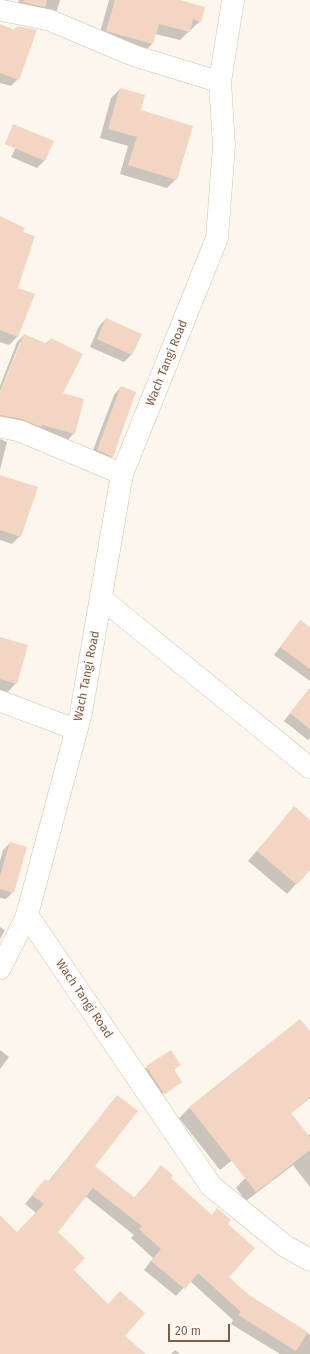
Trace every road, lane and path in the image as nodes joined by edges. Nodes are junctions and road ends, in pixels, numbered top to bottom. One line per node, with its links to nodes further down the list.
1 (233, 0): 3 (main road, Wach Tangi Road)
2 (0, 10): 3 (street)
3 (220, 82): 5 (main road, Wach Tangi Road)
4 (0, 427): 5 (street)
5 (122, 474): 6 (main road, Wach Tangi Road)
6 (101, 598): 8 (main road, Wach Tangi Road); 9 (street)
7 (0, 701): 8 (street)
8 (77, 730): 10 (main road, Wach Tangi Road)
9 (310, 768)
10 (27, 915): 11 (street); 12 (main road, Wach Tangi Road)
11 (0, 969)
12 (310, 1260)

